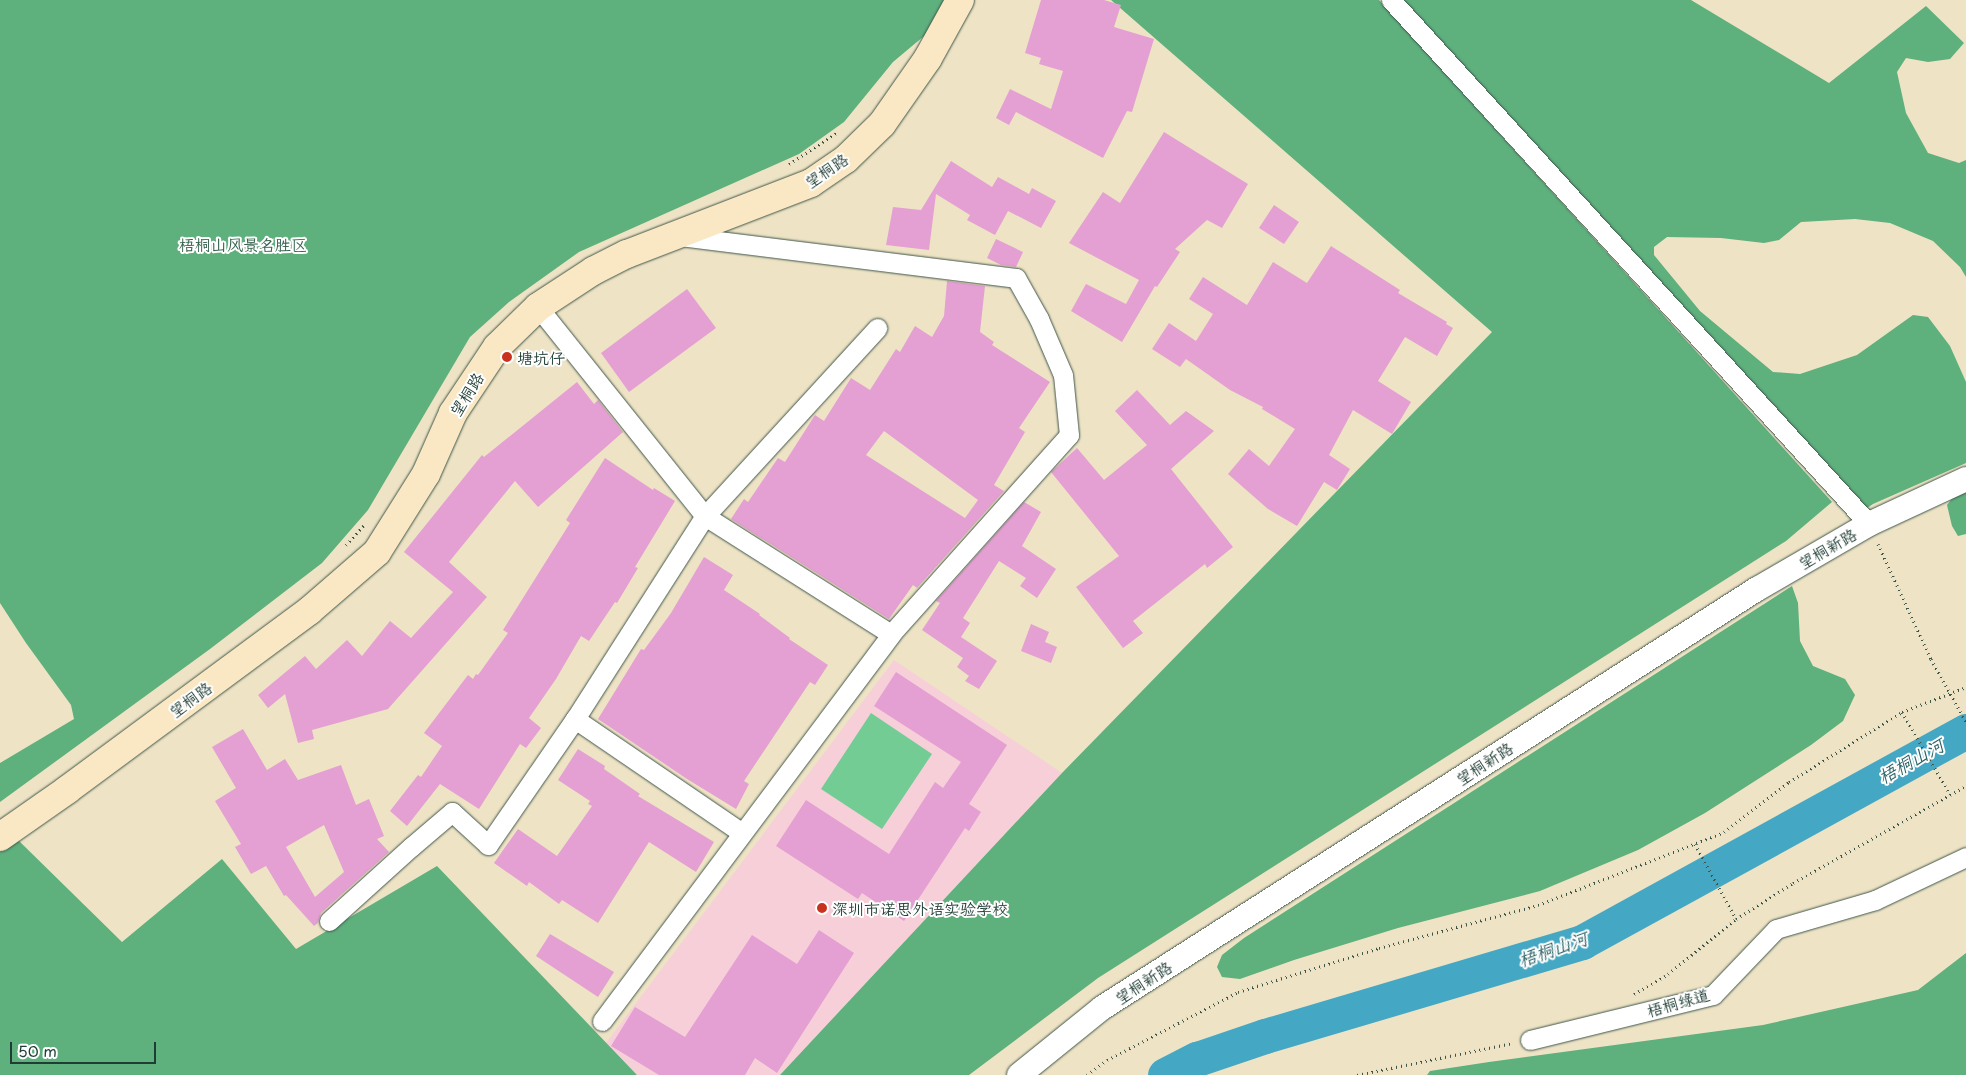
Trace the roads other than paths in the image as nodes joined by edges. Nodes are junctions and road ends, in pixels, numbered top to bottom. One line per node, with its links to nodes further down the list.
1 (960, 0): 3 (main road, 望桐路)
2 (1392, 0): 8 (street)
3 (671, 235): 4 (main road, 望桐路); 9 (street)
4 (538, 307): 7 (street); 12 (main road, 望桐路)
5 (877, 328): 7 (street)
6 (1966, 480): 8 (street, 望桐新路)
7 (705, 516): 9 (street); 10 (street)
8 (1869, 524): 17 (street, 望桐新路)
9 (891, 634): 11 (street)
10 (575, 719): 11 (street); 14 (street)
11 (742, 834): 15 (street)
12 (0, 837)
13 (1966, 857): 16 (street, 梧桐绿道)
14 (330, 921)
15 (602, 1021)
16 (1530, 1040)
17 (1019, 1075)

